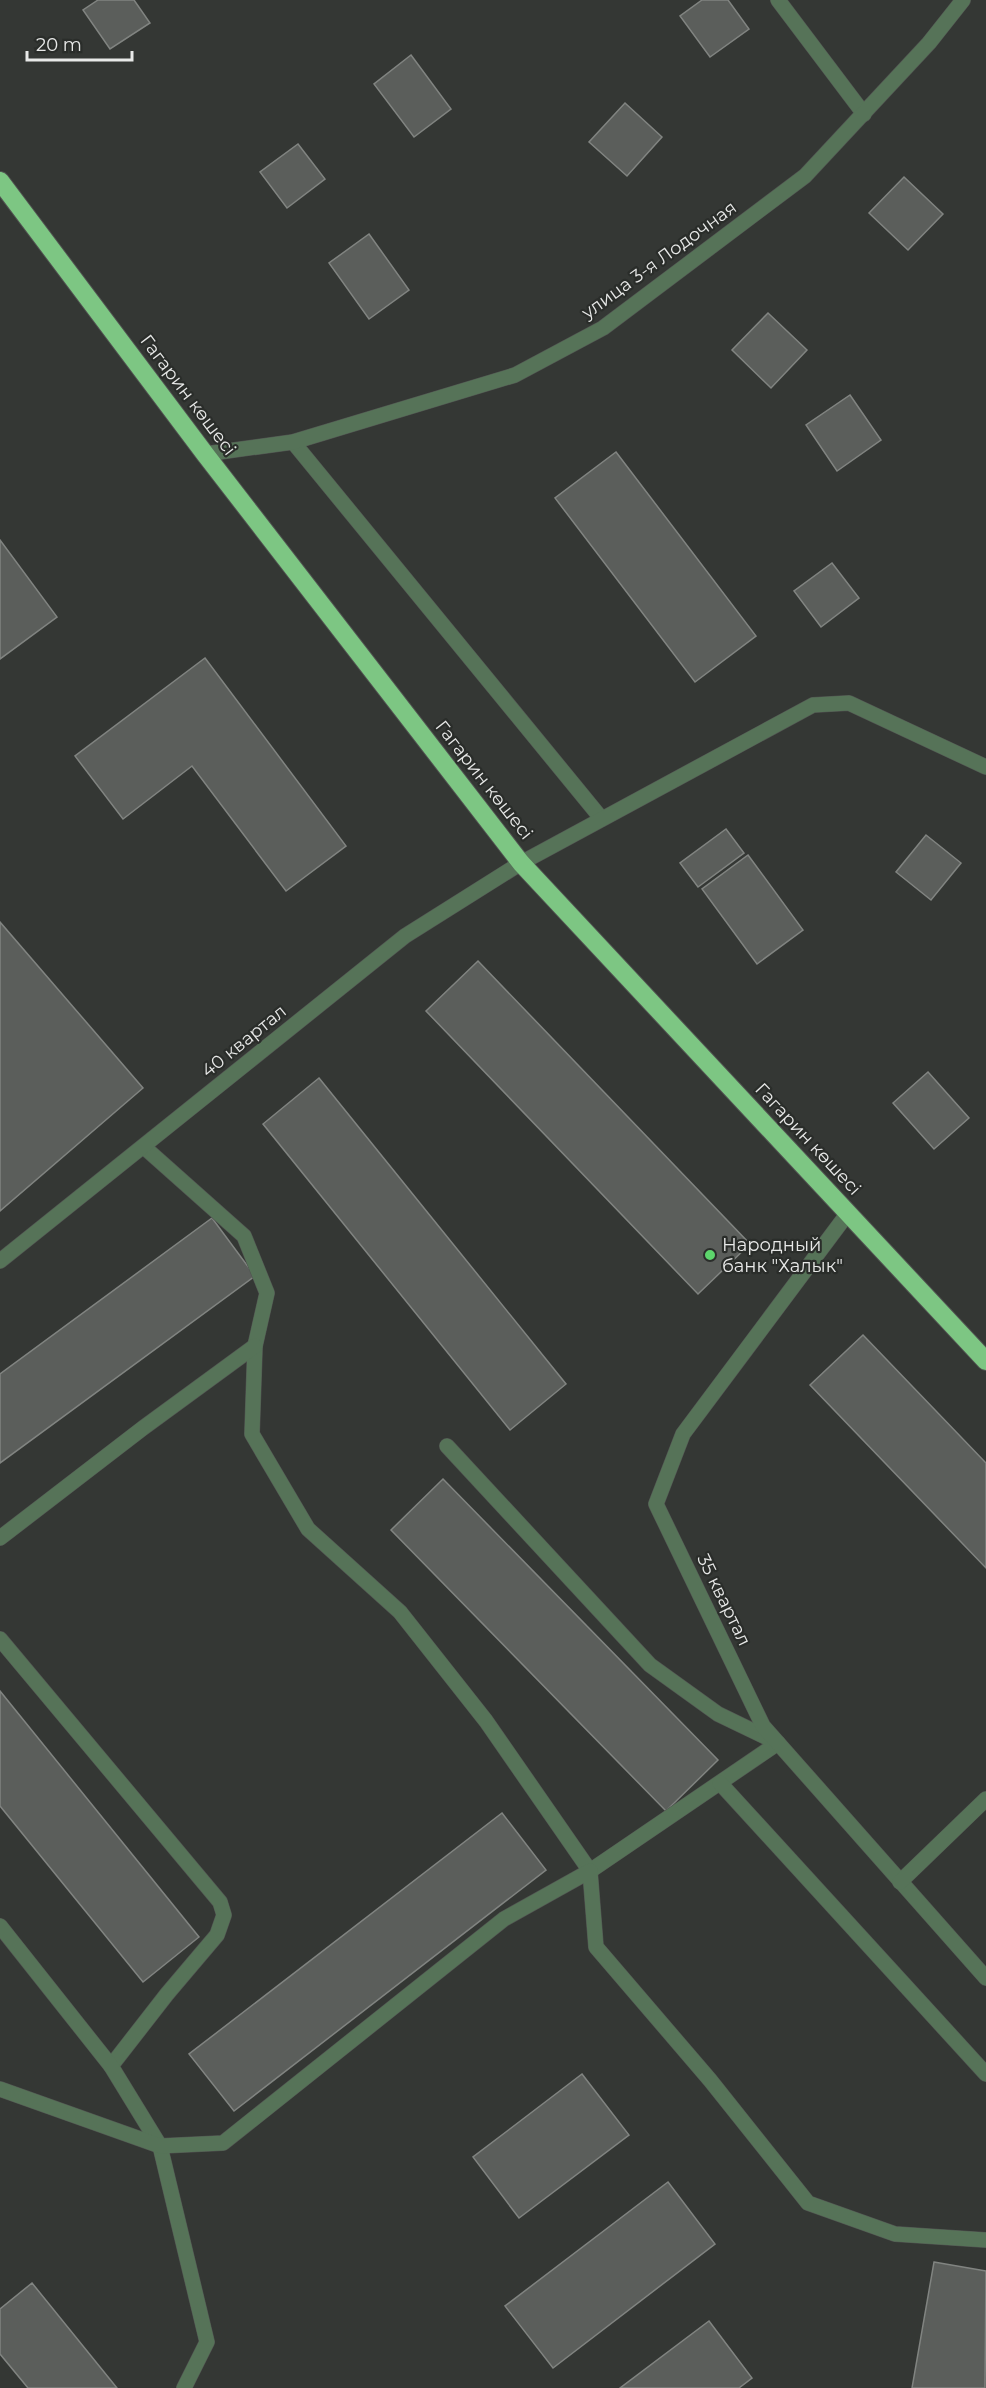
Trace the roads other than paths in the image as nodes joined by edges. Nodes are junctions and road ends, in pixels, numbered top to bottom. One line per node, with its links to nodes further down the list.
1 (778, 0): 3 (street)
2 (963, 0): 3 (street, улица 3-я Лодочная)
3 (864, 114): 5 (street, улица 3-я Лодочная)
4 (0, 181): 6 (highway, Гагарин көшесі)
5 (293, 442): 6 (street, улица 3-я Лодочная); 8 (street)
6 (205, 453): 9 (highway, Гагарин көшесі)
7 (986, 767): 8 (street, 40 квартал)
8 (601, 819): 9 (street, 40 квартал)
9 (521, 863): 10 (street, 40 квартал); 11 (highway, Гагарин көшесі)
10 (144, 1147): 12 (street, 40 квартал); 13 (street)
11 (848, 1214): 14 (highway, Гагарин көшесі); 18 (street, 35 квартал)
12 (1, 1258)
13 (255, 1346): 16 (street); 21 (street)
14 (986, 1361)
15 (447, 1446): 18 (street)
16 (0, 1538)
17 (0, 1639): 25 (street)
18 (778, 1743): 19 (street); 22 (street, 35 квартал)
19 (720, 1783): 21 (street); 26 (street)
20 (986, 1799): 22 (street)
21 (590, 1870): 28 (street); 29 (street)
22 (900, 1882): 24 (street, 35 квартал)
23 (0, 1926): 25 (street)
24 (986, 1978)
25 (111, 2066): 28 (street)
26 (986, 2074)
27 (0, 2089): 28 (street)
28 (160, 2146): 30 (street)
29 (986, 2240)
30 (184, 2388)

